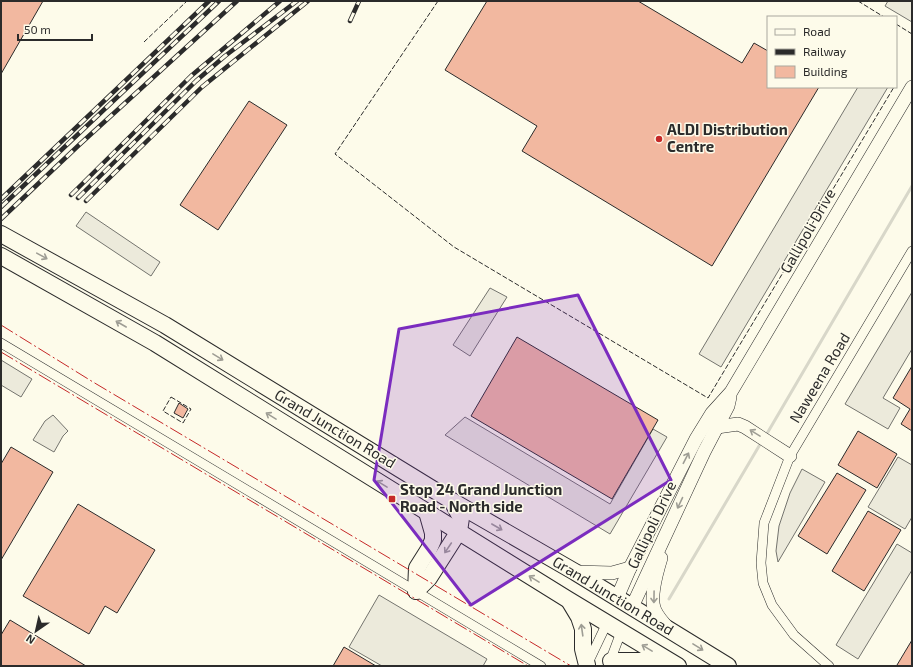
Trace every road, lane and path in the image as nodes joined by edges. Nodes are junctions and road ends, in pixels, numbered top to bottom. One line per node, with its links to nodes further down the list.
1 (912, 87): 6 (street, Gallipoli Drive)
2 (4, 236): 9 (highway, Grand Junction Road, one-way to 9)
3 (912, 251): 8 (street, Naweena Road)
4 (1, 256): 10 (highway, Grand Junction Road, one-way to 4)
5 (1, 343): 15 (street)
6 (731, 392): 7 (street, Gallipoli Drive); 13 (street, Gallipoli Drive, one-way to 6)
7 (717, 427): 8 (street, one-way to 7); 12 (street, Gallipoli Drive, one-way to 12)
8 (790, 456): 28 (street, Naweena Road)
9 (452, 500): 11 (highway); 14 (highway, Grand Junction Road, one-way to 14)
10 (427, 512): 11 (highway, Grand Junction Road); 15 (highway)
11 (459, 531): 15 (highway, one-way to 15); 17 (highway, Grand Junction Road, one-way to 11)
12 (667, 531): 18 (street, Gallipoli Drive); 20 (street, one-way to 20)
13 (630, 568): 14 (street); 16 (street, Gallipoli Drive)
14 (575, 572): 16 (highway, Grand Junction Road)
15 (416, 591): 23 (street)
16 (617, 598): 18 (highway, Grand Junction Road); 19 (highway)
17 (568, 599): 19 (highway, Grand Junction Road); 24 (highway, one-way to 17)
18 (632, 607): 20 (highway, Grand Junction Road); 21 (highway)
19 (607, 623): 21 (highway, Grand Junction Road); 24 (street)
20 (668, 629): 27 (highway, Grand Junction Road, one-way to 27)
21 (621, 632): 22 (street); 26 (highway, Grand Junction Road, one-way to 21)
22 (610, 663): 25 (highway)
23 (540, 665)
24 (587, 665)
25 (664, 666)
26 (678, 666)
27 (728, 666)
28 (830, 666)

